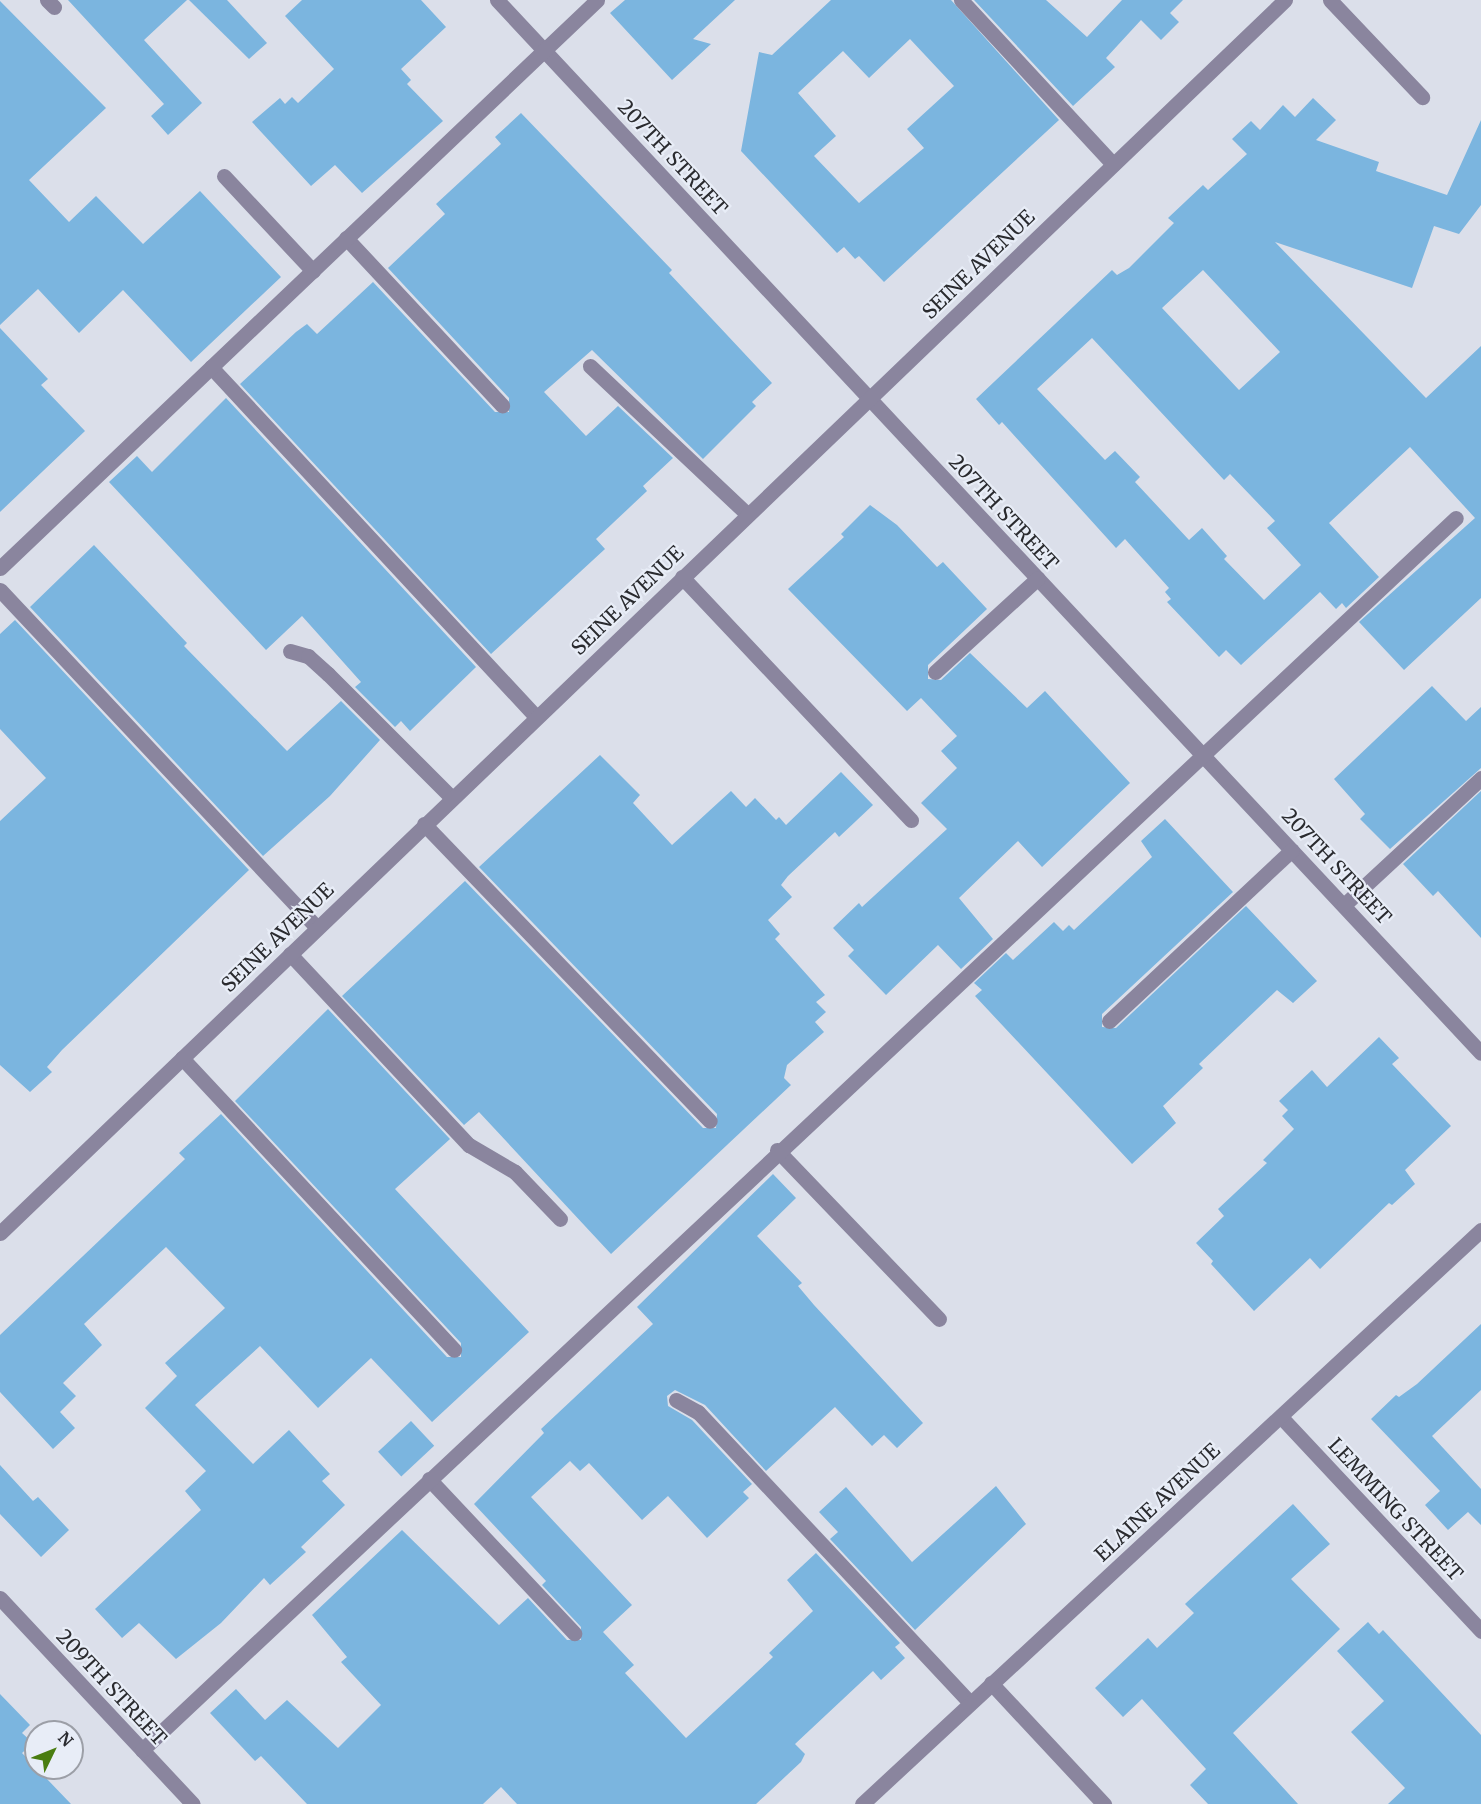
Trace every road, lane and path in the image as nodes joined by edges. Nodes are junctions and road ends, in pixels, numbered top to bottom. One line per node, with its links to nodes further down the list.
1 (497, 0): 6 (street, 207TH STREET)
2 (597, 0): 6 (street)
3 (961, 0): 8 (street)
4 (1285, 0): 8 (street, SEINE AVENUE)
5 (1330, 0): 7 (street)
6 (544, 50): 10 (street); 14 (street, 207TH STREET)
7 (1422, 97)
8 (1113, 164): 14 (street, SEINE AVENUE)
9 (224, 176): 11 (street)
10 (346, 238): 11 (street); 15 (street)
11 (313, 271): 13 (street)
12 (590, 366): 16 (street)
13 (211, 367): 18 (street); 24 (street)
14 (868, 398): 16 (street, SEINE AVENUE); 20 (street, 207TH STREET)
15 (502, 405)
16 (747, 514): 19 (street, SEINE AVENUE)
17 (1456, 518): 25 (street)
18 (0, 568)
19 (682, 576): 24 (street, SEINE AVENUE); 28 (street)
20 (1038, 578): 23 (street); 25 (street, 207TH STREET)
21 (0, 590): 32 (street)
22 (290, 651): 27 (street)
23 (935, 672)
24 (536, 717): 27 (street, SEINE AVENUE)
25 (1204, 753): 30 (street, 207TH STREET); 38 (street)
26 (1481, 778): 31 (street)
27 (452, 798): 29 (street, SEINE AVENUE)
28 (911, 820)
29 (424, 824): 32 (street, SEINE AVENUE); 37 (street)
30 (1292, 849): 31 (street, 207TH STREET); 34 (street)
31 (1344, 905): 35 (street, 207TH STREET)
32 (317, 928): 33 (street, SEINE AVENUE)
33 (290, 954): 36 (street, SEINE AVENUE); 39 (street)
34 (1109, 1020)
35 (1481, 1053)
36 (182, 1058): 41 (street, SEINE AVENUE); 43 (street)
37 (710, 1121)
38 (777, 1150): 42 (street); 46 (street)
39 (560, 1219)
40 (1481, 1230): 45 (street, ELAINE AVENUE)
41 (0, 1233)
42 (939, 1318)
43 (454, 1350)
44 (676, 1400): 51 (street)
45 (1281, 1417): 48 (street, LEMMING STREET); 50 (street, ELAINE AVENUE)
46 (429, 1479): 49 (street); 52 (street)
47 (0, 1598): 52 (street, 209TH STREET)
48 (1481, 1631)
49 (574, 1633)
50 (991, 1683): 51 (street, ELAINE AVENUE); 55 (street)
51 (970, 1703): 54 (street, ELAINE AVENUE)
52 (142, 1750): 53 (street, 209TH STREET)
53 (193, 1804)
54 (862, 1804)
55 (1104, 1804)

